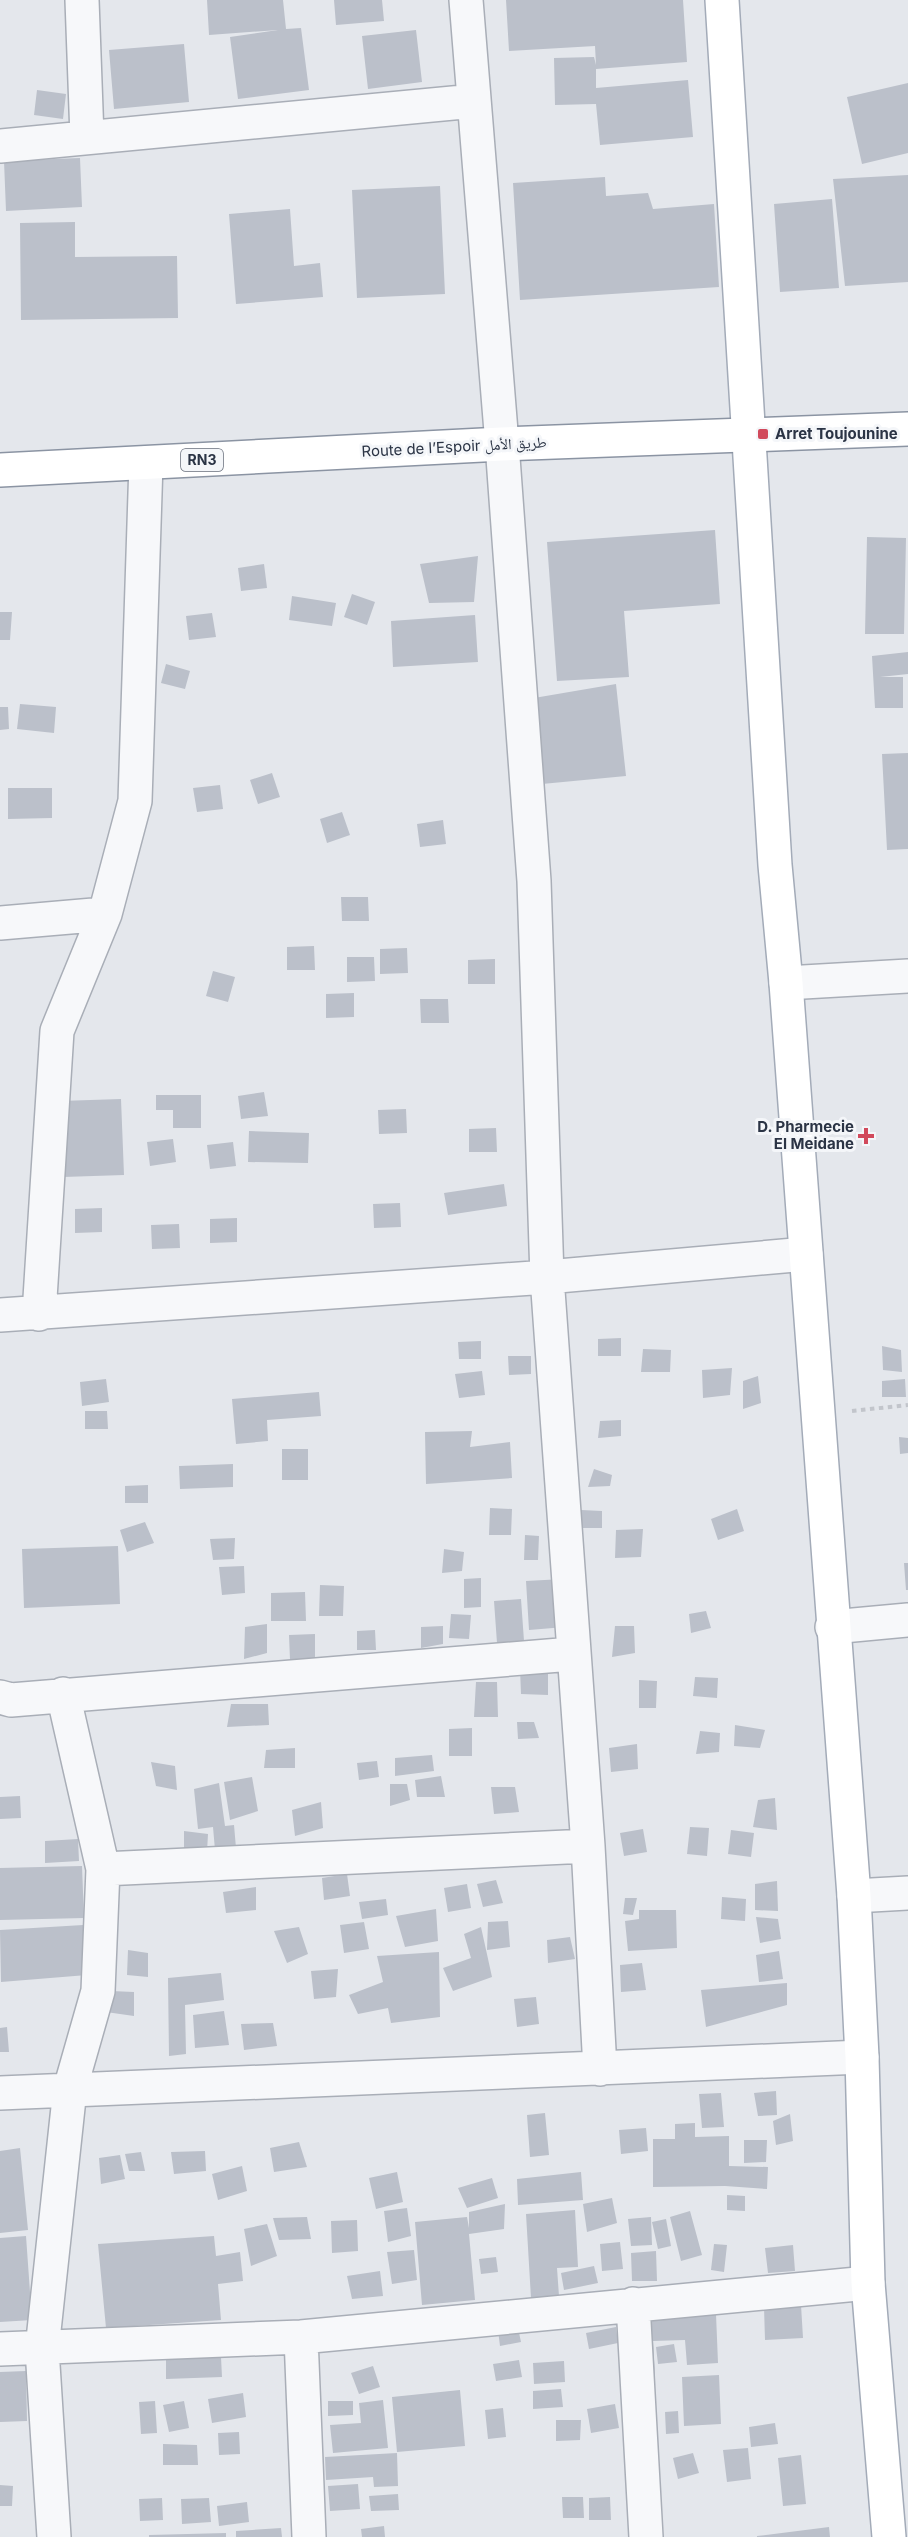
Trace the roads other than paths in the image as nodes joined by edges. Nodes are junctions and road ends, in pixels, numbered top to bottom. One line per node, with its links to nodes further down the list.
1 (82, 0): 5 (street)
2 (466, 0): 4 (street)
3 (722, 0): 8 (main road)
4 (474, 101): 5 (street); 9 (street)
5 (87, 137): 6 (street)
6 (0, 146)
7 (908, 429): 8 (main road, Route de l’Espoir طريق الأمل / RN3)
8 (748, 435): 9 (main road, Route de l’Espoir طريق الأمل / RN3); 15 (main road)
9 (502, 444): 10 (main road, Route de l’Espoir طريق الأمل / RN3); 17 (street)
10 (146, 463): 11 (main road, Route de l’Espoir طريق الأمل / RN3); 12 (street)
11 (0, 470)
12 (105, 914): 13 (street); 18 (street)
13 (0, 924)
14 (908, 976): 15 (street)
15 (786, 983): 16 (main road)
16 (806, 1254): 17 (street); 21 (main road)
17 (547, 1277): 18 (street); 22 (street)
18 (39, 1314): 19 (street)
19 (0, 1315)
20 (908, 1620): 21 (street)
21 (832, 1627): 28 (main road)
22 (572, 1654): 23 (street); 25 (street)
23 (63, 1694): 24 (street); 26 (street)
24 (0, 1697)
25 (588, 1846): 26 (street); 30 (street)
26 (103, 1869): 31 (street)
27 (908, 1893): 28 (street)
28 (854, 1896): 29 (main road)
29 (862, 2057): 30 (street); 33 (main road)
30 (600, 2069): 31 (street)
31 (70, 2089): 32 (street); 37 (street)
32 (0, 2093)
33 (868, 2283): 34 (street); 41 (main road)
34 (633, 2304): 35 (street); 40 (street)
35 (301, 2337): 37 (street); 39 (street)
36 (0, 2349): 37 (street)
37 (42, 2349): 38 (street)
38 (54, 2537)
39 (309, 2537)
40 (646, 2537)
41 (889, 2537)

